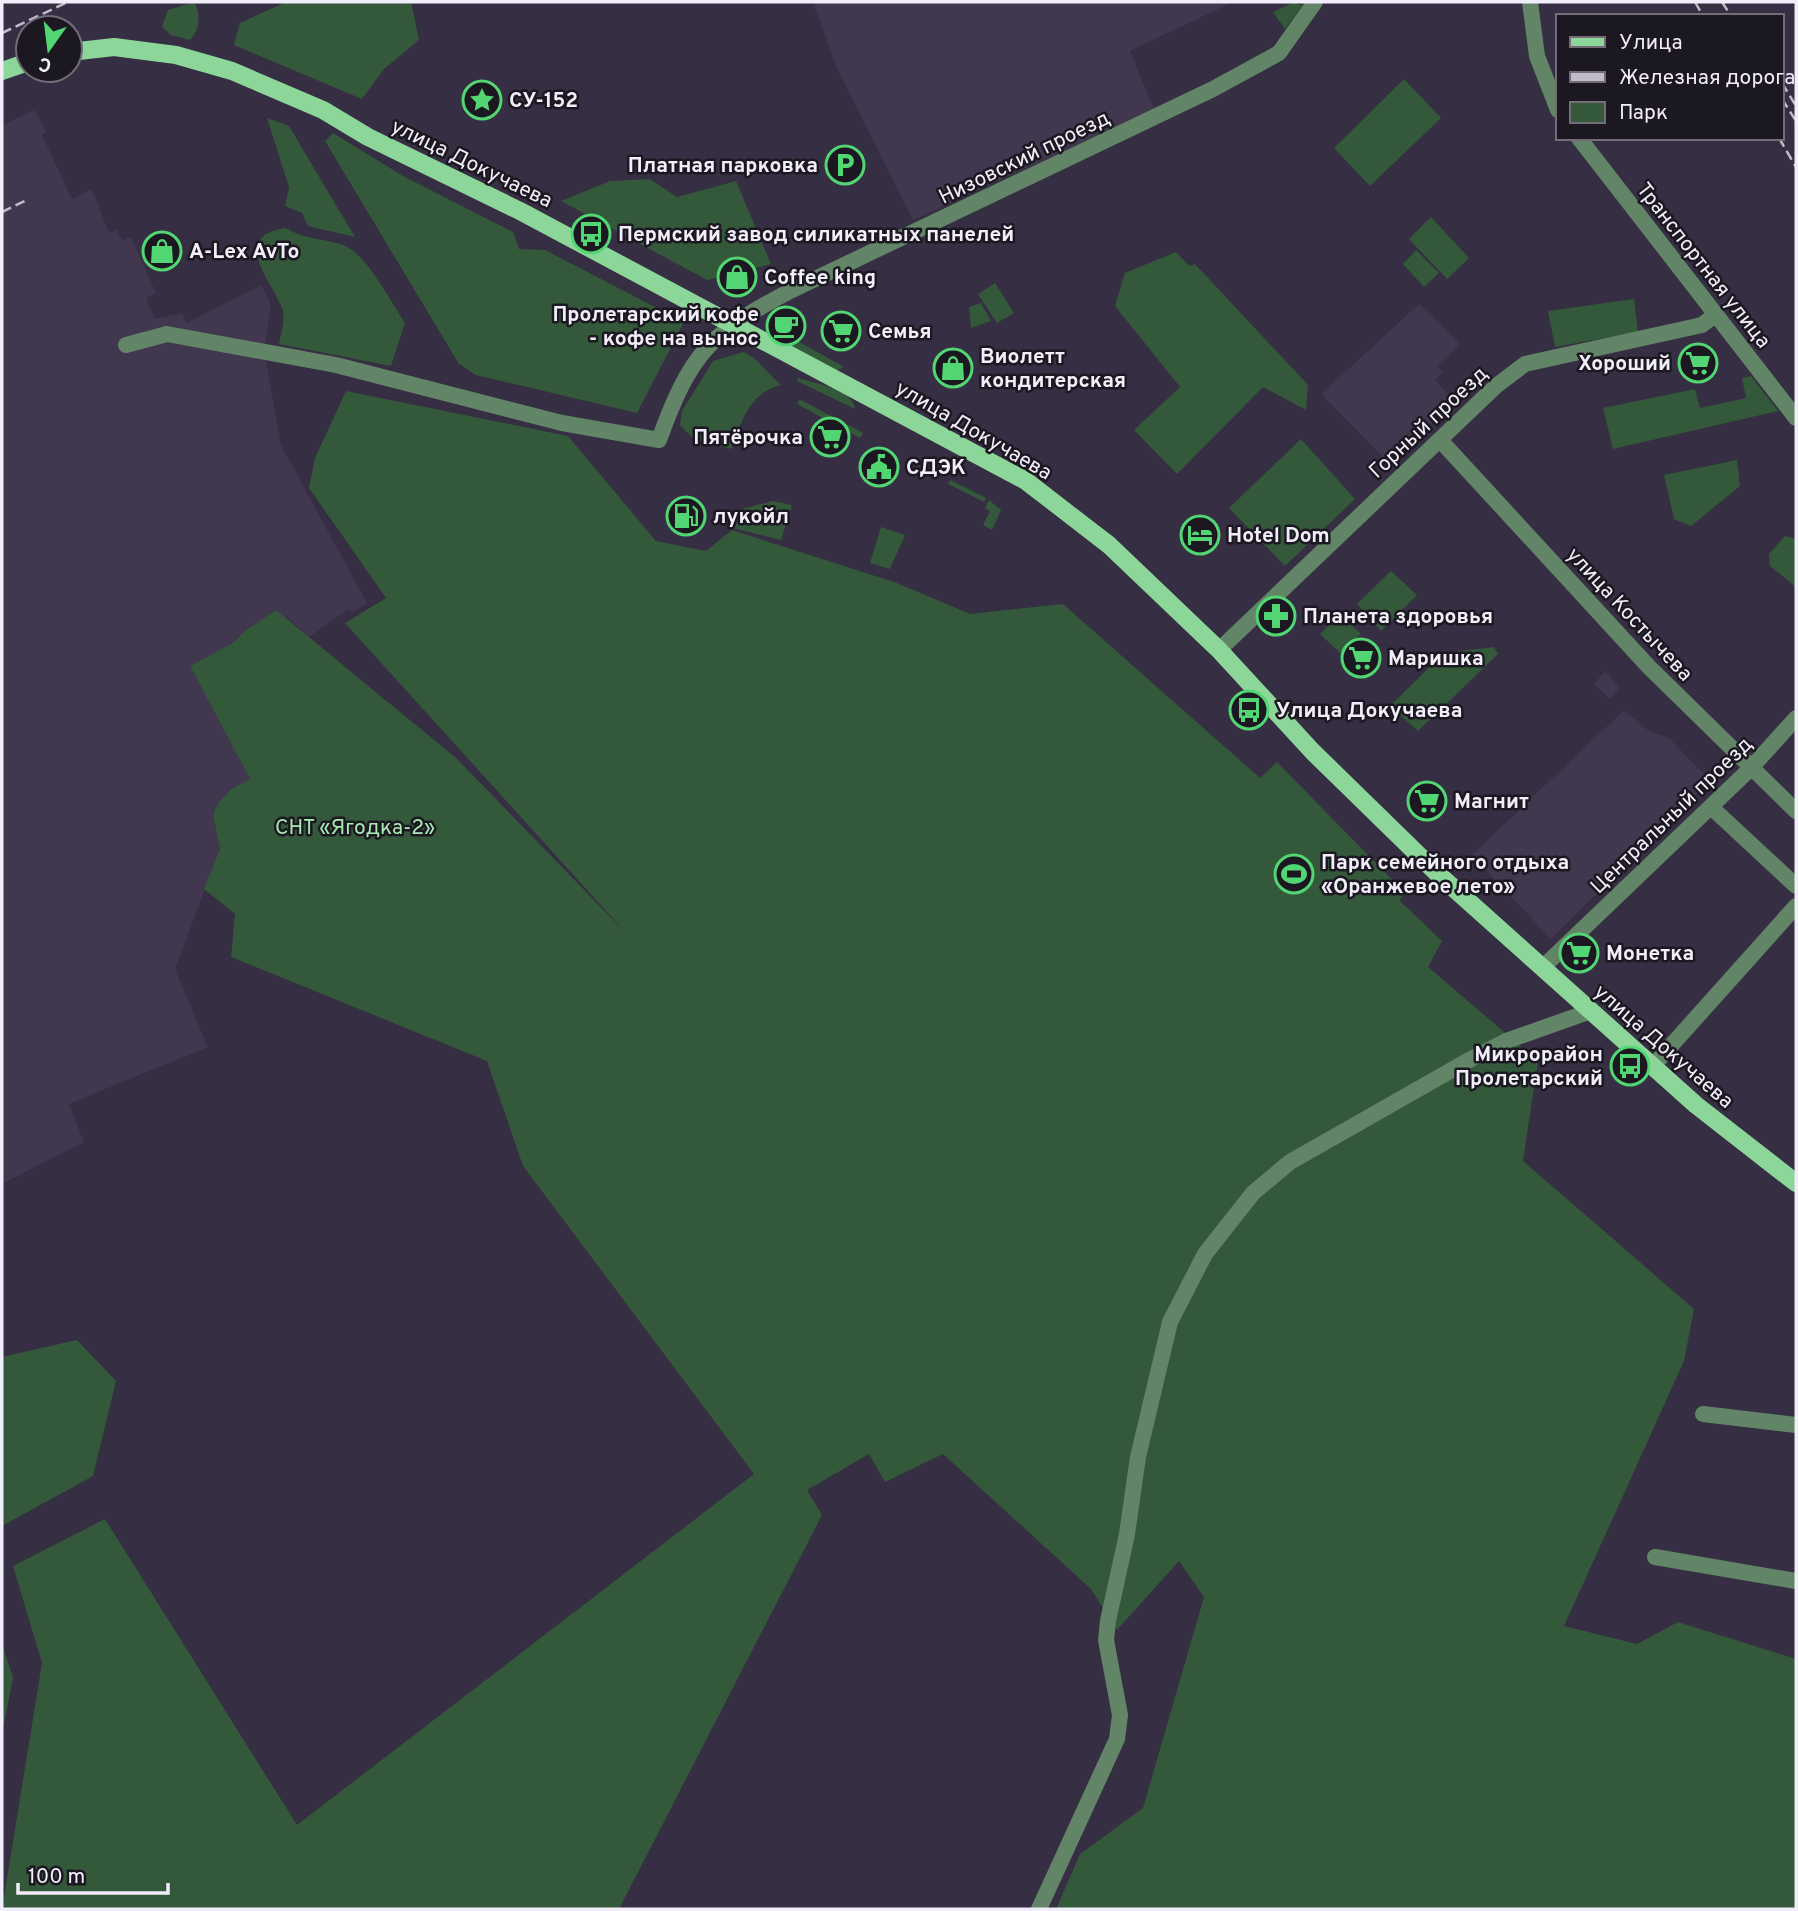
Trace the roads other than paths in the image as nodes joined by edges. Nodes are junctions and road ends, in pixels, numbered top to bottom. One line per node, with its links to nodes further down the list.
1 (1315, 2): 7 (street, Низовский проезд)
2 (1530, 2): 4 (street)
3 (84, 50): 7 (main road, улица Докучаева)
4 (1556, 105)
5 (1581, 140): 6 (street, Транспортная улица)
6 (1716, 314): 9 (street, Транспортная улица); 10 (street, Горный проезд)
7 (731, 324): 8 (street, Низовский проезд); 11 (main road, улица Докучаева)
8 (126, 345)
9 (1796, 418)
10 (1440, 440): 11 (street, Горный проезд); 13 (street, улица Костычева)
11 (1219, 650): 18 (main road, улица Докучаева)
12 (1796, 718): 13 (street, Центральный проезд)
13 (1750, 769): 14 (street, Центральный проезд); 15 (street, улица Костычева)
14 (1711, 807): 16 (street); 18 (street, Центральный проезд)
15 (1796, 811)
16 (1796, 886)
17 (1796, 906): 20 (street)
18 (1542, 968): 19 (main road, улица Докучаева)
19 (1591, 1011): 20 (main road, улица Докучаева); 26 (street)
20 (1652, 1067): 21 (main road, улица Докучаева)
21 (1796, 1184)
22 (1703, 1414): 23 (street)
23 (1796, 1425)
24 (1655, 1557): 25 (street)
25 (1796, 1581)
26 (1039, 1909)

